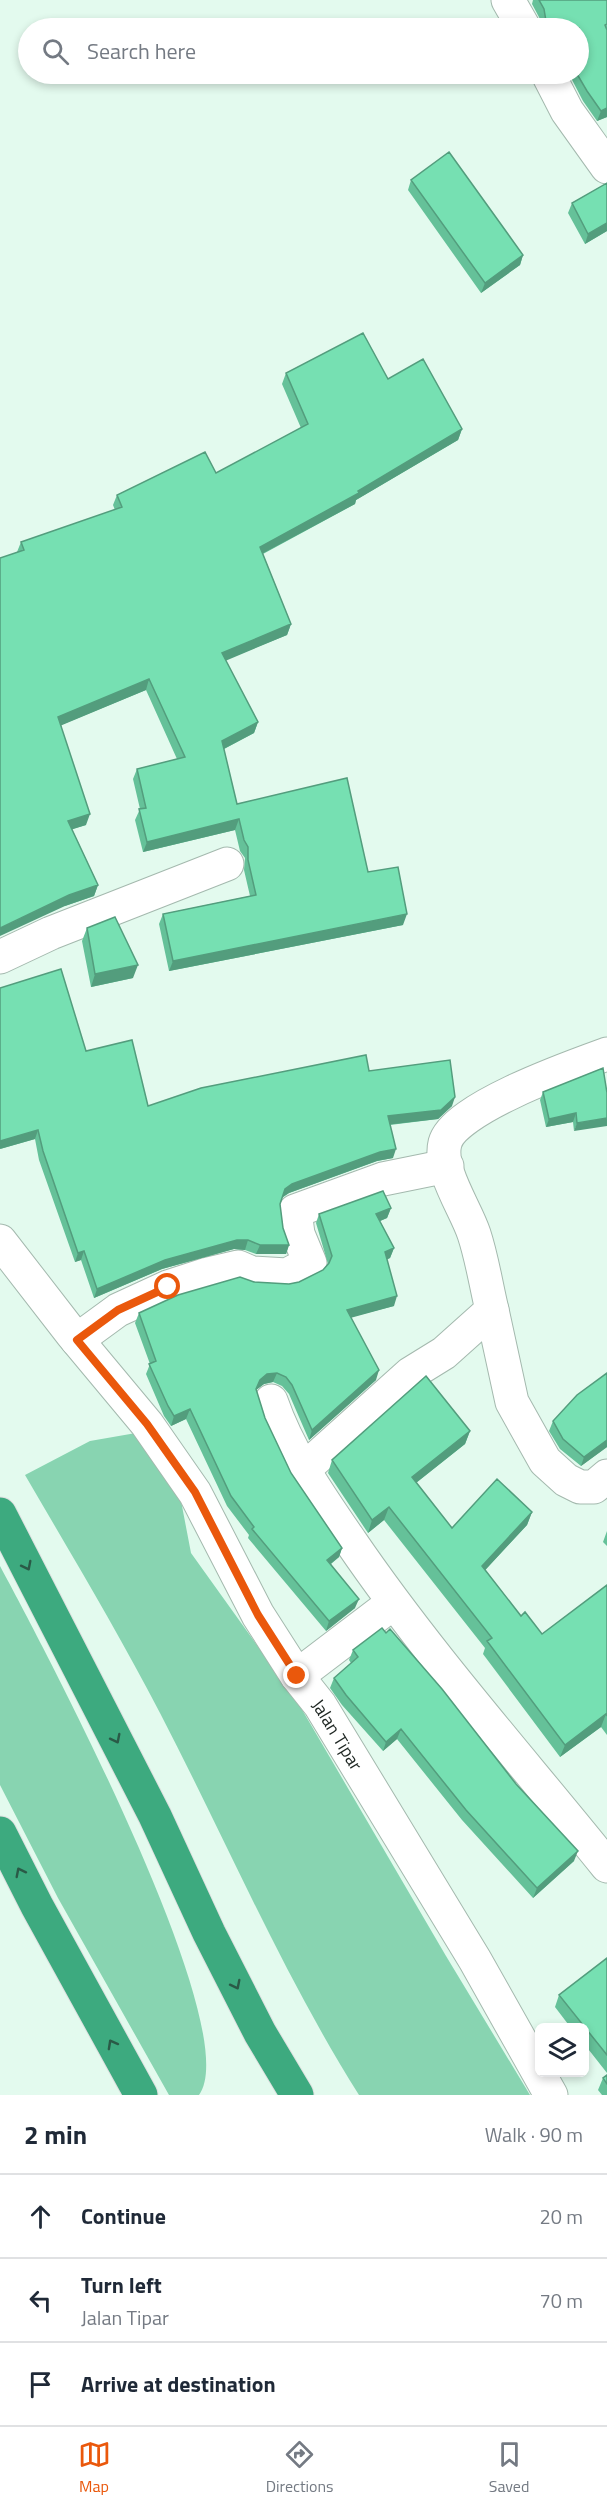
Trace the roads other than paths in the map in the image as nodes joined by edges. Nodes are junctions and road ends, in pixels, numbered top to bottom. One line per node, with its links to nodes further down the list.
1 (508, 0): 2 (street)
2 (518, 18)
3 (553, 84): 4 (street)
4 (607, 167)
5 (227, 864): 6 (street)
6 (0, 957)
7 (607, 1054): 8 (street)
8 (447, 1166): 10 (street); 11 (street)
9 (0, 1241): 11 (street, Jalan Tipar)
10 (492, 1310): 13 (street); 14 (street)
11 (77, 1340): 17 (street, Jalan Tipar)
12 (271, 1401): 13 (street)
13 (303, 1471): 16 (street)
14 (607, 1476)
15 (0, 1514): 20 (highway, one-way to 20)
16 (393, 1604): 17 (street); 19 (street)
17 (297, 1676): 22 (street, Jalan Tipar)
18 (0, 1833): 21 (highway, one-way to 18)
19 (607, 1866)
20 (289, 2089)
21 (141, 2095)
22 (551, 2095)

